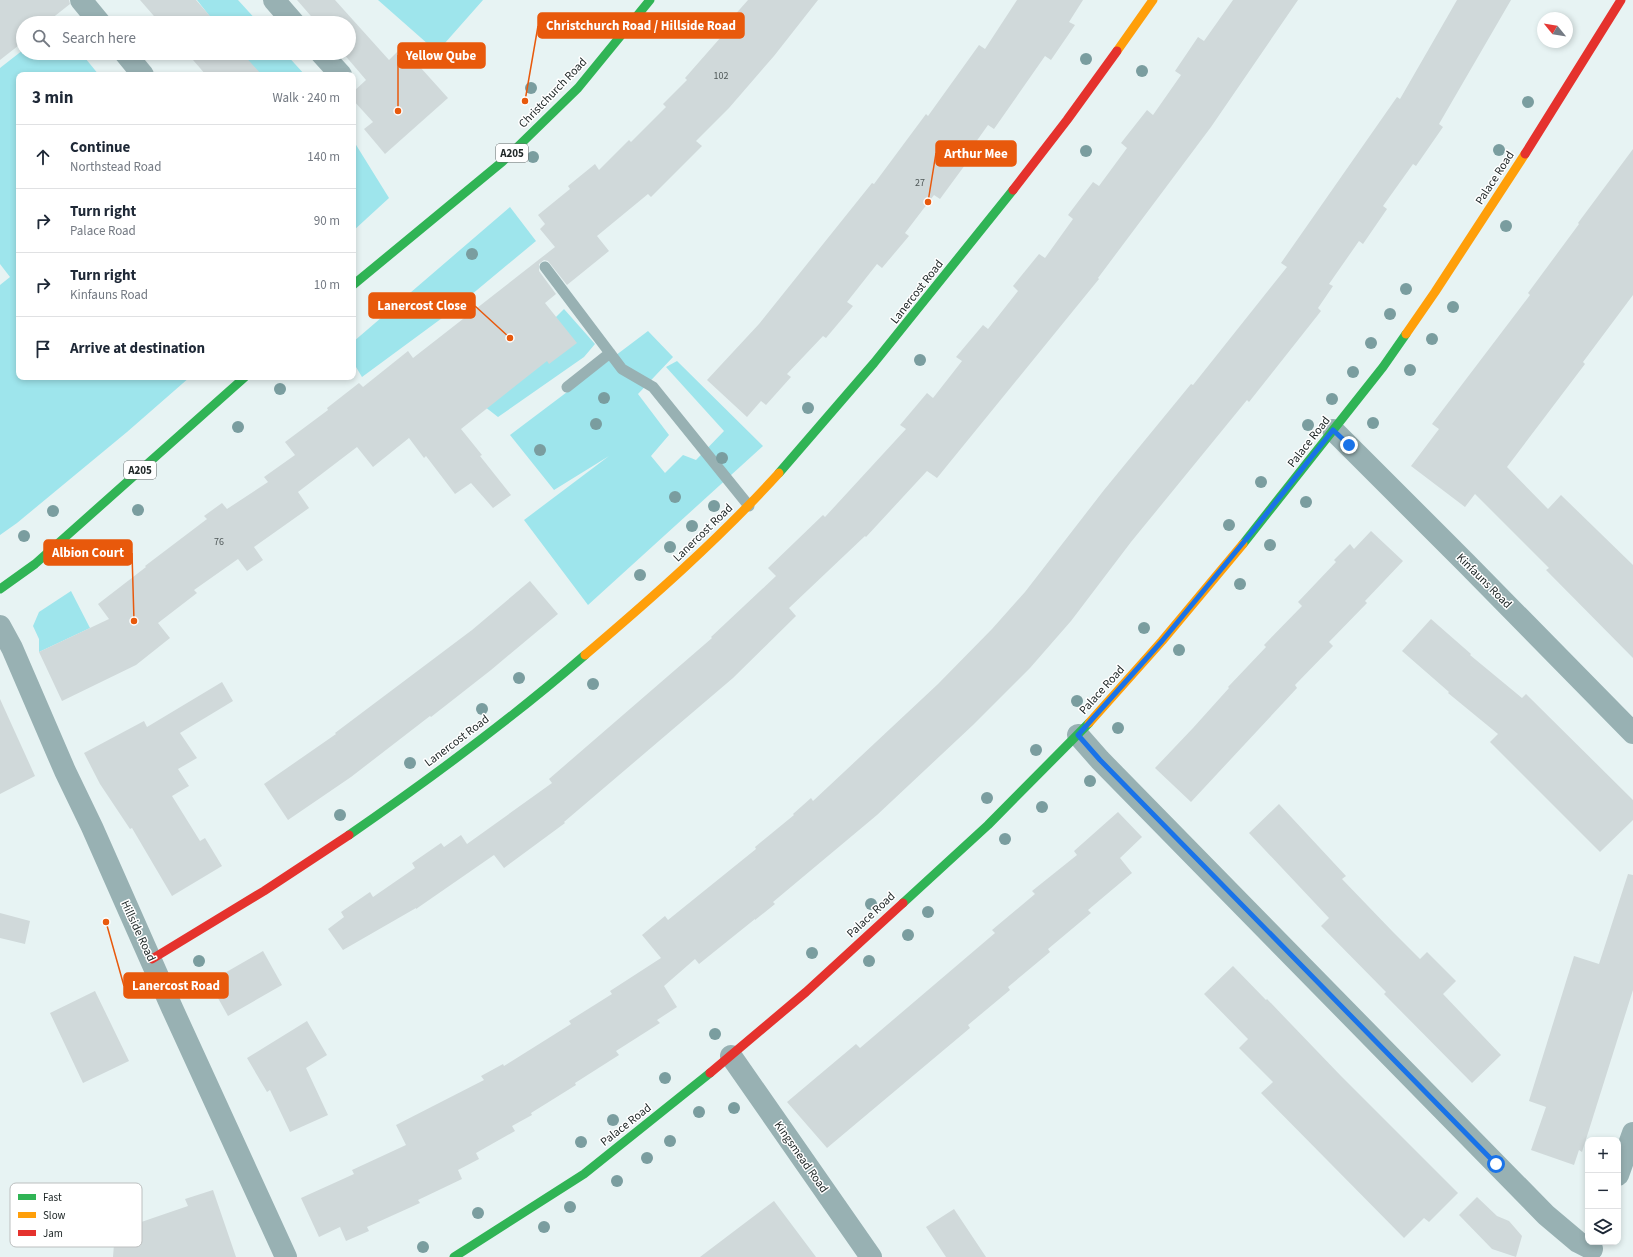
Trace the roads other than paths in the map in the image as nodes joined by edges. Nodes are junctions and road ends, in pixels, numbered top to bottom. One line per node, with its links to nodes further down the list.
1 (81, 0): 6 (street)
2 (274, 0): 7 (street)
3 (650, 0): 13 (main road, Christchurch Road / A205)
4 (1153, 0): 18 (main road, Lanercost Road)
5 (1621, 0): 17 (main road, Palace Road)
6 (94, 16)
7 (288, 16)
8 (131, 60): 10 (street)
9 (327, 60): 11 (street)
10 (141, 72)
11 (338, 72)
12 (545, 267): 14 (lane)
13 (356, 282)
14 (610, 353): 16 (lane); 18 (lane)
15 (242, 380): 19 (main road, A205)
16 (567, 387)
17 (1333, 430): 21 (street, Kinfauns Road); 22 (main road, Palace Road)
18 (749, 506): 23 (main road, Lanercost Road)
19 (0, 589)
20 (0, 626): 23 (street, Hillside Road)
21 (1633, 733)
22 (1078, 735): 24 (main road, Palace Road); 27 (street)
23 (152, 959): 28 (street, Hillside Road)
24 (731, 1056): 29 (main road, Palace Road); 30 (street, Kingsmead Road)
25 (1633, 1133): 26 (street)
26 (1619, 1173)
27 (1592, 1249)
28 (286, 1257)
29 (454, 1257)
30 (871, 1257)

